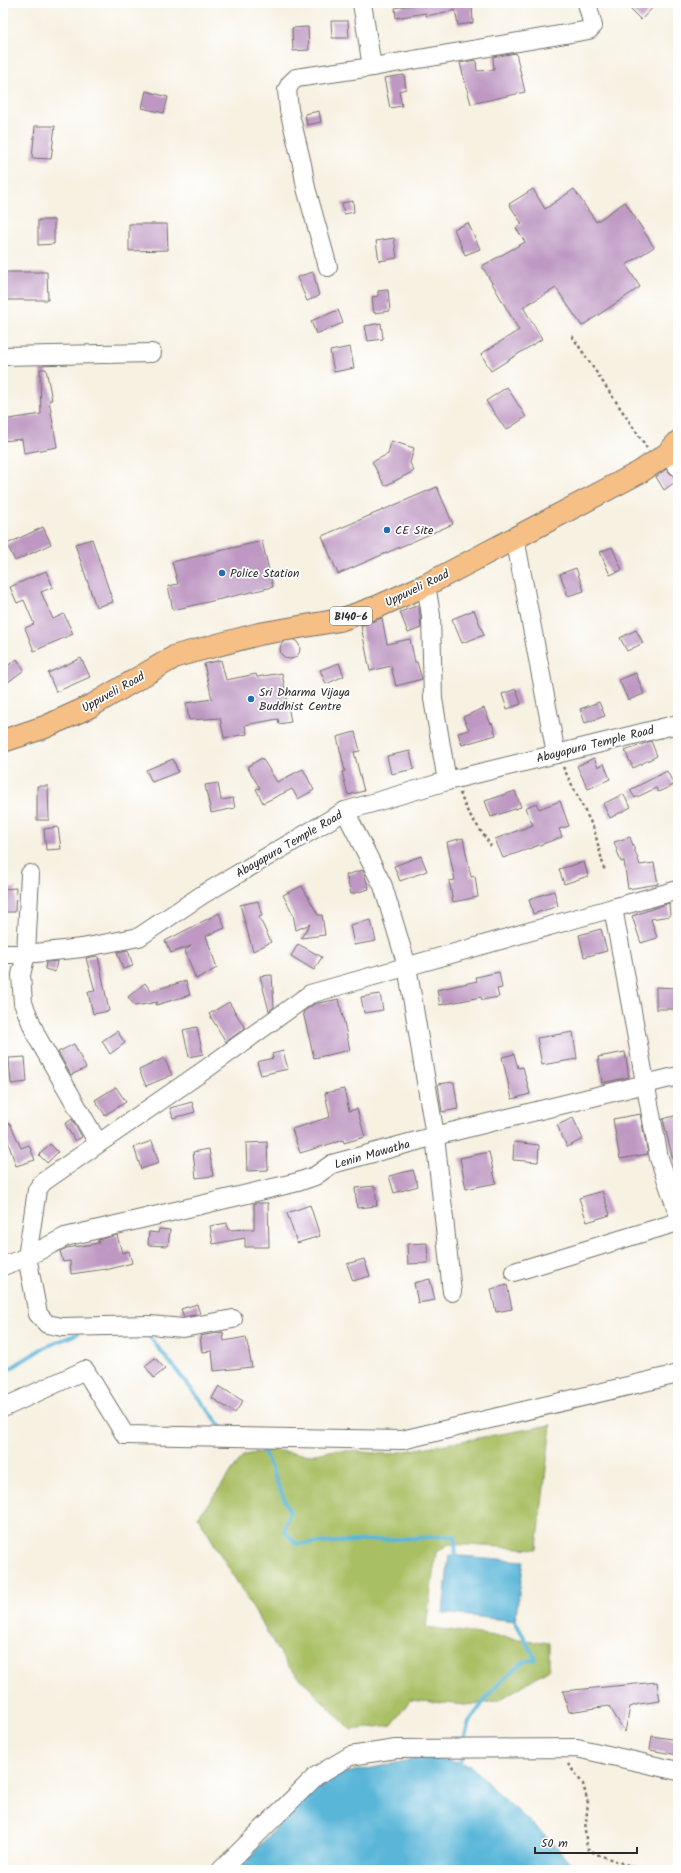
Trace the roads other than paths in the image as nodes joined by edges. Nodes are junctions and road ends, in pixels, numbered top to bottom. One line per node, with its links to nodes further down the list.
1 (362, 3): 3 (street)
2 (587, 3): 3 (street)
3 (372, 68): 4 (street)
4 (328, 267)
5 (152, 353): 6 (street)
6 (3, 356)
7 (670, 456): 8 (main road, Uppuveli Road / B140-6)
8 (515, 538): 9 (main road, Uppuveli Road / B140-6); 12 (street)
9 (426, 585): 11 (main road, Uppuveli Road / B140-6); 13 (street)
10 (678, 724): 12 (street, Abayapura Temple Road)
11 (3, 741)
12 (556, 754): 13 (street, Abayapura Temple Road)
13 (451, 780): 14 (street, Abayapura Temple Road)
14 (345, 811): 19 (street, Abayapura Temple Road); 20 (street)
15 (30, 874): 19 (street)
16 (678, 890): 17 (street)
17 (613, 908): 20 (street); 22 (street)
18 (3, 954): 19 (street, Abayapura Temple Road)
19 (26, 954): 24 (street)
20 (407, 966): 23 (street); 24 (street)
21 (678, 1076): 22 (street, Lenin Mawatha)
22 (645, 1083): 23 (street, Lenin Mawatha); 25 (street)
23 (435, 1136): 27 (street, Lenin Mawatha); 30 (street)
24 (98, 1143): 27 (street)
25 (678, 1213)
26 (678, 1222): 29 (street)
27 (27, 1257): 28 (street, Lenin Mawatha); 31 (street)
28 (3, 1266)
29 (514, 1272)
30 (452, 1292)
31 (232, 1319)
32 (678, 1374): 33 (street)
33 (3, 1408)
34 (678, 1771): 35 (street)
35 (221, 1870)

